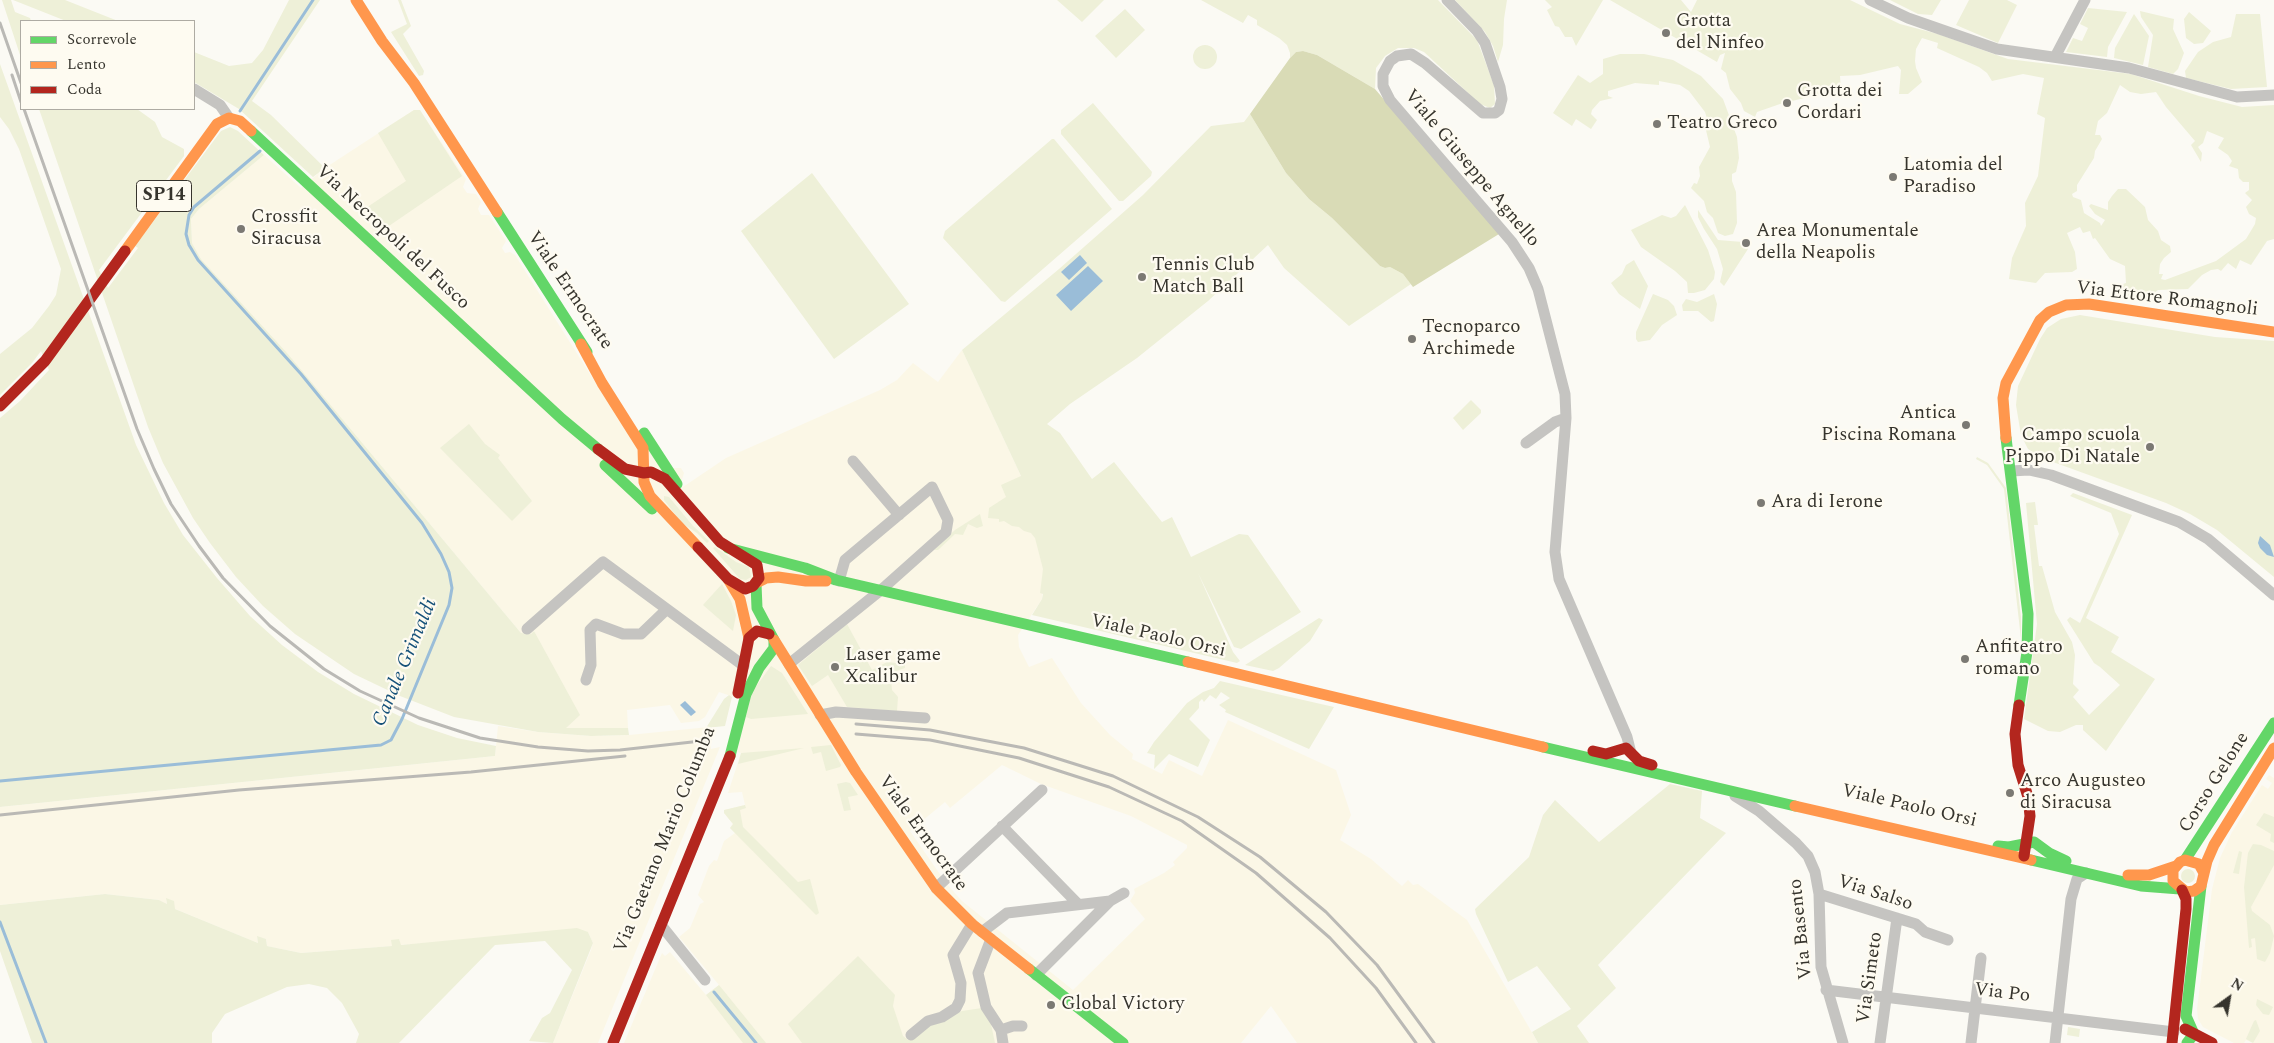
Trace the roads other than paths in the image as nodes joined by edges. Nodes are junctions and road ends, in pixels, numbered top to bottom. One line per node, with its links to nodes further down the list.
1 (356, 0): 7 (main road, Viale Ermocrate)
2 (366, 0): 7 (main road, Viale Ermocrate)
3 (1447, 0): 14 (street, Viale Giuseppe Agnello)
4 (1870, 0): 6 (street)
5 (2085, 0): 6 (street)
6 (2055, 57): 9 (street)
7 (414, 83): 12 (main road, Viale Ermocrate)
8 (195, 91): 10 (street, Via Necropoli del Fusco)
9 (2274, 95)
10 (229, 118): 13 (main road, SP14); 15 (main road, Via Necropoli del Fusco)
11 (2274, 332): 18 (main road, Via Ettore Romagnoli)
12 (580, 344): 19 (main road); 24 (main road, Viale Ermocrate)
13 (0, 406)
14 (1566, 418): 16 (street); 44 (street, Viale Giuseppe Agnello)
15 (562, 420): 19 (main road); 20 (main road)
16 (1526, 443)
17 (853, 461): 23 (street)
18 (2011, 471): 31 (street); 54 (main road, Via Ettore Romagnoli)
19 (639, 472): 20 (street); 21 (main road); 22 (main road)
20 (623, 482): 25 (main road)
21 (674, 489): 22 (main road); 24 (main road)
22 (661, 507): 25 (main road)
23 (899, 515): 28 (street); 30 (street)
24 (697, 517): 26 (main road)
25 (686, 536): 27 (main road)
26 (728, 548): 28 (main road); 29 (main road)
27 (728, 579): 29 (main road); 35 (main road)
28 (838, 581): 29 (main road); 30 (main road, Viale Paolo Orsi)
29 (757, 583): 34 (main road)
30 (881, 590): 37 (street); 45 (main road, Viale Paolo Orsi)
31 (2274, 595)
32 (666, 610): 33 (street); 38 (street); 40 (street)
33 (527, 629)
34 (772, 637): 35 (main road); 36 (main road); 37 (main road, Viale Ermocrate)
35 (748, 642): 36 (main road); 38 (main road, Via Gaetano Mario Columba)
36 (764, 657): 39 (main road); 71 (main road, Via Gaetano Mario Columba)
37 (789, 664): 39 (main road, Viale Ermocrate)
38 (744, 666): 87 (main road, Via Gaetano Mario Columba)
39 (794, 675): 41 (main road, Viale Ermocrate)
40 (586, 680)
41 (820, 715): 42 (street); 63 (main road, Viale Ermocrate)
42 (925, 718)
43 (2274, 723): 58 (main road, Corso Gelone)
44 (1622, 725): 47 (street); 48 (street, Viale Giuseppe Agnello)
45 (1472, 728): 47 (main road); 50 (main road, Viale Paolo Orsi)
46 (2274, 748): 49 (main road, Corso Gelone)
47 (1616, 752): 48 (main road); 50 (main road)
48 (1631, 754): 50 (main road); 56 (main road, Viale Paolo Orsi)
49 (2270, 763): 60 (main road, Corso Gelone)
50 (1622, 766): 52 (main road, Viale Paolo Orsi)
51 (1042, 790): 53 (street)
52 (1725, 790): 57 (main road, Viale Paolo Orsi); 66 (street, Via Basento)
53 (1002, 826): 63 (street); 68 (street)
54 (2028, 833): 55 (main road, Via Ettore Romagnoli); 56 (main road)
55 (2024, 845): 56 (main road, Viale Paolo Orsi); 57 (main road); 58 (main road, Viale Paolo Orsi)
56 (2009, 847)
57 (2026, 859): 59 (main road, Viale Paolo Orsi)
58 (2180, 863): 60 (main road); 64 (main road)
59 (2086, 873): 61 (main road, Viale Paolo Orsi); 81 (street)
60 (2204, 873): 62 (main road)
61 (2141, 886): 64 (main road); 72 (main road)
62 (2201, 886): 64 (main road); 86 (main road)
63 (936, 888): 70 (main road, Viale Ermocrate)
64 (2181, 890): 72 (main road)
65 (1124, 893): 67 (street)
66 (1819, 894): 69 (street, Via Salso); 78 (street, Via Basento)
67 (1110, 901): 68 (street); 76 (street)
68 (1078, 904): 73 (street)
69 (1897, 918): 74 (street, Via Salso); 79 (street, Via Simeto)
70 (972, 924): 73 (main road, Viale Ermocrate); 85 (street)
71 (661, 926): 77 (street); 88 (main road, Via Gaetano Mario Columba)
72 (2184, 928): 84 (main road)
73 (986, 935): 76 (main road, Viale Ermocrate); 83 (street)
74 (1948, 940)
75 (1981, 958): 80 (street)
76 (1036, 975): 90 (main road, Viale Ermocrate)
77 (705, 980)
78 (1826, 990): 79 (street, Via Po); 91 (street, Via Basento)
79 (1886, 997): 80 (street, Via Po); 92 (street, Via Simeto)
80 (1975, 1008): 81 (street, Via Po); 93 (street)
81 (2058, 1018): 84 (street, Via Po); 94 (street)
82 (1022, 1026): 83 (street)
83 (1000, 1030): 89 (street)
84 (2174, 1033): 86 (main road)
85 (911, 1035)
86 (2190, 1038): 95 (main road)
87 (603, 1043)
88 (614, 1043)
89 (1003, 1043)
90 (1123, 1043)
91 (1843, 1043)
92 (1880, 1043)
93 (1971, 1043)
94 (2055, 1043)
95 (2212, 1043)

